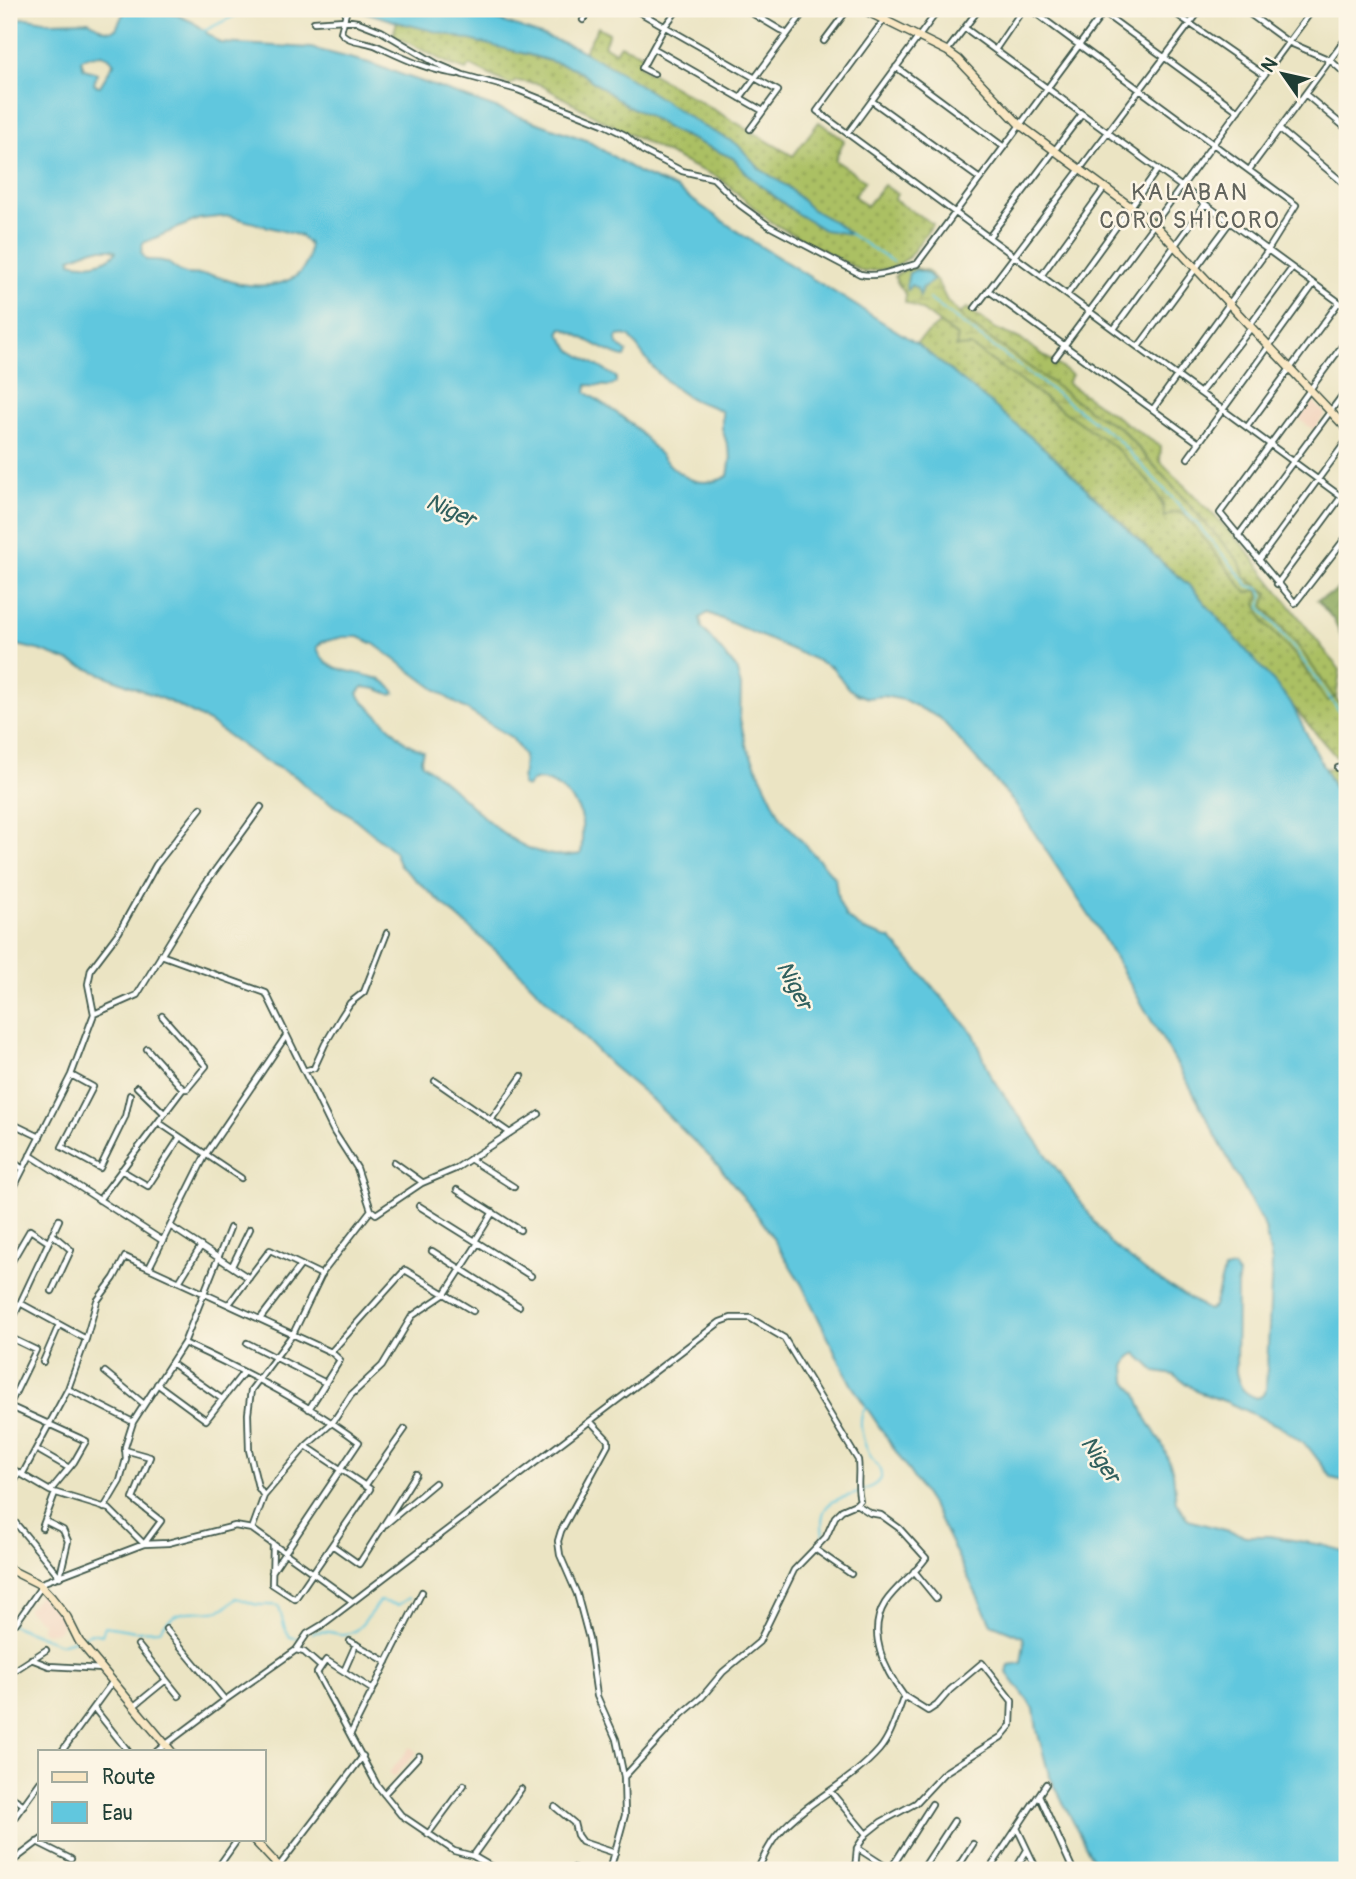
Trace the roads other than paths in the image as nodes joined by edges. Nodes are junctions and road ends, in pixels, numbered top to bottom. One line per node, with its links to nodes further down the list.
1 (347, 9): 20 (street)
2 (591, 9): 21 (street)
3 (634, 9): 25 (street)
4 (678, 9): 25 (street)
5 (745, 9): 27 (street)
6 (806, 9): 27 (street)
7 (848, 9): 30 (street)
8 (862, 9): 22 (main road)
9 (892, 9): 22 (street)
10 (939, 9): 28 (street)
11 (979, 9): 26 (street)
12 (1023, 9): 34 (street)
13 (1030, 9): 32 (street)
14 (1098, 9): 19 (street)
15 (1169, 9): 24 (street)
16 (1201, 9): 24 (street)
17 (1242, 9): 31 (street)
18 (1312, 9): 31 (street)
19 (1105, 11): 32 (street); 36 (street)
20 (344, 20): 23 (street); 40 (street); 40 (street)
21 (583, 20)
22 (884, 20): 28 (main road); 57 (street)
23 (314, 22)
24 (1190, 23): 36 (street); 41 (street)
25 (665, 26): 33 (street); 43 (street)
26 (965, 28): 34 (street); 35 (street)
27 (787, 34): 43 (street)
28 (919, 36): 35 (main road); 38 (street)
29 (1347, 37): 37 (street)
30 (824, 41)
31 (1288, 42): 37 (street); 41 (street)
32 (1079, 45): 44 (street); 45 (street)
33 (653, 48): 39 (street); 47 (street)
34 (995, 50): 44 (street)
35 (947, 51): 52 (main road)
36 (1165, 58): 45 (street); 50 (street)
37 (1330, 60): 42 (street); 46 (street)
38 (896, 67): 48 (street); 59 (street)
39 (654, 74)
40 (463, 75): 70 (street)
41 (1264, 75): 50 (street)
42 (1347, 75)
43 (755, 77): 47 (street); 49 (street)
44 (1047, 88): 51 (street); 52 (street)
45 (1140, 90): 56 (street); 58 (street)
46 (1305, 94): 54 (street); 55 (street)
47 (740, 98): 49 (street)
48 (872, 101): 57 (street); 64 (street)
49 (763, 111): 53 (street)
50 (1238, 111): 58 (street)
51 (1082, 114): 56 (street); 60 (street)
52 (1020, 125): 59 (street); 60 (main road)
53 (750, 129)
54 (1279, 129): 63 (street); 67 (street)
55 (1347, 129)
56 (1108, 133): 61 (street); 62 (street)
57 (848, 134): 70 (street)
58 (1213, 144): 63 (street); 66 (street)
59 (1004, 147): 64 (street)
60 (1054, 150): 61 (main road); 73 (street)
61 (1080, 169): 65 (main road); 76 (street)
62 (1158, 169): 66 (street); 69 (street)
63 (1249, 170): 75 (street)
64 (980, 179): 70 (street)
65 (1105, 187): 69 (main road); 79 (street)
66 (1182, 187): 68 (street); 72 (street)
67 (1347, 187)
68 (1205, 204): 71 (street); 74 (street)
69 (1131, 206): 72 (main road); 82 (street)
70 (955, 212): 73 (street)
71 (1230, 222): 75 (street); 77 (street)
72 (1154, 224): 74 (main road); 87 (street)
73 (989, 237): 76 (street)
74 (1176, 245): 77 (main road); 89 (street)
75 (1268, 250): 78 (street); 84 (street)
76 (1015, 256): 79 (street); 81 (street)
77 (1197, 268): 84 (main road); 93 (street)
78 (1292, 268): 80 (street); 88 (street)
79 (1041, 275): 82 (street)
80 (1314, 284): 83 (street); 92 (street)
81 (989, 291): 85 (street); 91 (street)
82 (1067, 295): 87 (street)
83 (1339, 302): 86 (street); 95 (street)
84 (1230, 304): 88 (main road); 96 (street)
85 (975, 308)
86 (1347, 308)
87 (1090, 311): 89 (street); 91 (street)
88 (1251, 327): 92 (main road); 99 (street)
89 (1114, 330): 93 (street)
90 (1347, 339): 98 (street)
91 (1064, 345): 94 (street); 100 (street)
92 (1269, 346): 95 (main road); 101 (street)
93 (1138, 347): 96 (street)
94 (1055, 358)
95 (1290, 368): 98 (main road); 103 (street)
96 (1177, 376): 99 (street); 100 (street)
97 (1347, 388): 102 (street)
98 (1310, 390): 102 (main road); 107 (street)
99 (1200, 393): 101 (street)
100 (1153, 410): 106 (street)
101 (1223, 410): 103 (street); 106 (street)
102 (1331, 411): 104 (main road); 109 (street)
103 (1247, 427): 107 (street)
104 (1347, 429)
105 (1347, 440): 110 (street)
106 (1199, 443): 108 (street)
107 (1270, 444): 109 (street); 114 (street)
108 (1188, 458)
109 (1294, 462): 110 (street); 114 (street)
110 (1318, 480): 112 (street); 116 (street)
111 (1347, 489): 112 (street)
112 (1342, 496): 113 (street); 117 (street)
113 (1347, 501)
114 (1238, 536): 116 (street)
115 (1347, 536): 117 (street)
116 (1259, 560): 117 (street)
117 (1277, 584)
118 (1347, 766): 119 (street)
119 (1338, 768)
120 (261, 807): 123 (street)
121 (201, 808): 124 (street)
122 (387, 933): 128 (street)
123 (161, 955): 124 (street); 126 (street)
124 (94, 1014): 129 (street)
125 (162, 1016): 133 (street)
126 (286, 1036): 128 (street); 143 (street)
127 (147, 1049): 133 (street)
128 (303, 1071): 157 (street)
129 (71, 1075): 134 (street); 141 (street)
130 (523, 1076): 137 (street)
131 (435, 1081): 137 (street)
132 (137, 1087): 135 (street)
133 (183, 1089): 135 (street)
134 (130, 1095)
135 (164, 1114): 139 (street)
136 (539, 1114): 140 (street)
137 (491, 1120): 140 (street)
138 (9, 1122): 141 (street)
139 (158, 1122): 142 (street); 149 (street)
140 (510, 1133): 146 (street)
141 (40, 1137): 144 (street)
142 (180, 1137): 143 (street); 149 (street)
143 (206, 1154): 150 (street); 160 (street)
144 (30, 1155): 148 (street); 155 (street)
145 (9, 1159): 148 (street)
146 (470, 1159): 151 (street); 152 (street)
147 (394, 1162): 151 (street)
148 (23, 1168): 154 (street)
149 (121, 1170): 155 (street)
150 (241, 1178)
151 (422, 1183): 157 (street)
152 (514, 1187)
153 (457, 1190): 158 (street)
154 (9, 1197)
155 (99, 1200): 165 (street)
156 (419, 1206): 167 (street)
157 (371, 1210): 176 (street)
158 (493, 1212): 163 (street); 167 (street)
159 (59, 1220): 164 (street)
160 (170, 1226): 165 (street); 168 (street)
161 (230, 1228): 170 (street)
162 (250, 1229): 173 (street)
163 (520, 1230)
164 (52, 1234): 166 (street); 180 (street)
165 (163, 1241): 174 (street)
166 (48, 1242): 172 (street); 183 (street)
167 (477, 1242): 175 (street); 177 (street)
168 (201, 1246): 170 (street); 179 (street)
169 (432, 1251): 175 (street)
170 (218, 1257): 173 (street); 181 (street)
171 (301, 1265): 176 (street); 178 (street); 187 (street)
172 (9, 1266)
173 (232, 1266): 178 (street)
174 (149, 1268): 179 (street); 192 (street)
175 (461, 1269): 182 (street); 185 (street)
176 (322, 1275): 190 (street)
177 (531, 1276)
178 (249, 1278): 184 (street)
179 (179, 1282): 181 (street)
180 (52, 1291)
181 (204, 1293): 184 (street); 193 (street)
182 (444, 1294): 186 (street); 195 (street); 211 (street)
183 (20, 1303): 188 (street); 189 (street)
184 (229, 1305): 187 (street)
185 (519, 1307)
186 (472, 1311)
187 (260, 1319): 190 (street)
188 (60, 1325): 192 (street); 197 (street)
189 (9, 1327)
190 (293, 1334): 195 (street); 196 (street)
191 (9, 1337): 207 (street)
192 (86, 1339): 204 (street)
193 (184, 1343): 198 (street); 200 (street)
194 (247, 1343): 196 (street)
195 (331, 1352): 202 (street)
196 (275, 1357): 201 (street); 202 (street)
197 (43, 1362)
198 (171, 1363): 203 (street); 205 (street)
199 (105, 1372): 206 (street)
200 (243, 1373): 201 (street); 205 (street)
201 (257, 1380): 208 (street); 226 (street)
202 (326, 1383): 208 (street)
203 (157, 1384): 205 (street); 206 (street)
204 (68, 1389): 210 (street); 212 (street)
205 (222, 1399)
206 (144, 1404): 210 (street)
207 (9, 1406): 212 (street)
208 (309, 1409): 211 (street)
209 (590, 1421): 227 (street); 248 (street); 278 (street)
210 (133, 1422): 216 (street)
211 (333, 1422): 214 (street); 219 (street)
212 (49, 1424): 215 (street); 218 (street)
213 (405, 1430): 223 (street)
214 (306, 1446): 219 (street); 226 (street)
215 (36, 1449): 218 (street); 220 (street)
216 (125, 1450): 228 (street); 234 (street)
217 (9, 1467): 220 (street)
218 (69, 1468): 225 (street)
219 (341, 1470): 223 (street); 238 (street)
220 (21, 1474): 224 (street); 225 (street)
221 (416, 1474): 231 (street)
222 (435, 1483): 231 (street)
223 (365, 1486): 236 (street)
224 (9, 1491)
225 (52, 1492): 228 (street); 230 (street)
226 (264, 1496): 233 (street)
227 (856, 1504): 237 (street); 240 (street)
228 (104, 1508): 234 (street)
229 (9, 1515): 244 (street)
230 (45, 1521): 232 (street); 244 (street)
231 (383, 1527): 236 (street)
232 (42, 1528)
233 (252, 1529): 234 (street); 235 (street)
234 (144, 1544): 244 (street)
235 (273, 1544): 238 (street); 241 (street)
236 (332, 1545): 242 (street)
237 (816, 1549): 243 (street); 278 (street)
238 (285, 1552): 241 (street); 242 (street)
239 (9, 1569): 245 (main road)
240 (915, 1571): 247 (street); 268 (street)
241 (272, 1572): 242 (street)
242 (313, 1572): 248 (street)
243 (851, 1574)
244 (60, 1577): 245 (street)
245 (40, 1585): 249 (street); 261 (main road)
246 (422, 1592): 258 (street)
247 (936, 1598)
248 (352, 1601): 255 (street)
249 (16, 1623)
250 (166, 1629): 269 (street)
251 (351, 1641): 252 (street)
252 (356, 1644): 258 (street); 262 (street)
253 (138, 1645): 264 (street)
254 (46, 1650): 256 (street)
255 (296, 1650): 260 (street); 269 (street)
256 (32, 1659): 261 (street); 263 (street)
257 (988, 1659): 259 (street)
258 (387, 1662): 266 (street)
259 (982, 1662): 268 (street); 294 (street)
260 (321, 1667): 262 (street); 272 (street)
261 (103, 1669): 265 (main road)
262 (344, 1671): 266 (street)
263 (9, 1674)
264 (166, 1680): 267 (street); 270 (street)
265 (114, 1681): 270 (main road); 271 (street)
266 (373, 1690): 272 (street)
267 (179, 1696)
268 (904, 1696): 283 (street)
269 (225, 1700): 273 (street)
270 (134, 1706): 273 (main road)
271 (94, 1708): 274 (street); 275 (street)
272 (351, 1734): 276 (street)
273 (168, 1748)
274 (63, 1750)
275 (127, 1750)
276 (363, 1756): 284 (street); 305 (street)
277 (419, 1756): 284 (street)
278 (624, 1777): 301 (street)
279 (1046, 1784): 286 (street)
280 (38, 1785): 288 (street)
281 (464, 1785): 293 (street)
282 (521, 1789): 302 (street)
283 (831, 1792): 294 (street); 309 (street)
284 (384, 1794): 293 (street)
285 (9, 1795): 288 (street)
286 (1039, 1795): 292 (street); 317 (street)
287 (932, 1804): 311 (street)
288 (24, 1805): 291 (street)
289 (555, 1807): 301 (street)
290 (954, 1821): 312 (street)
291 (9, 1825)
292 (1017, 1828): 300 (street); 314 (street)
293 (428, 1833): 302 (street)
294 (866, 1834): 299 (street)
295 (237, 1840): 306 (street)
296 (254, 1840): 305 (main road)
297 (40, 1841): 303 (street); 304 (street)
298 (972, 1844): 313 (street)
299 (857, 1848): 310 (street); 311 (street)
300 (1028, 1850): 315 (street); 316 (street)
301 (615, 1853): 308 (street)
302 (473, 1856): 307 (street)
303 (71, 1858)
304 (9, 1864)
305 (280, 1868)
306 (216, 1870)
307 (498, 1870)
308 (610, 1870)
309 (757, 1870)
310 (855, 1870)
311 (891, 1870)
312 (922, 1870)
313 (956, 1870)
314 (989, 1870)
315 (1015, 1870)
316 (1037, 1870)
317 (1073, 1870)

